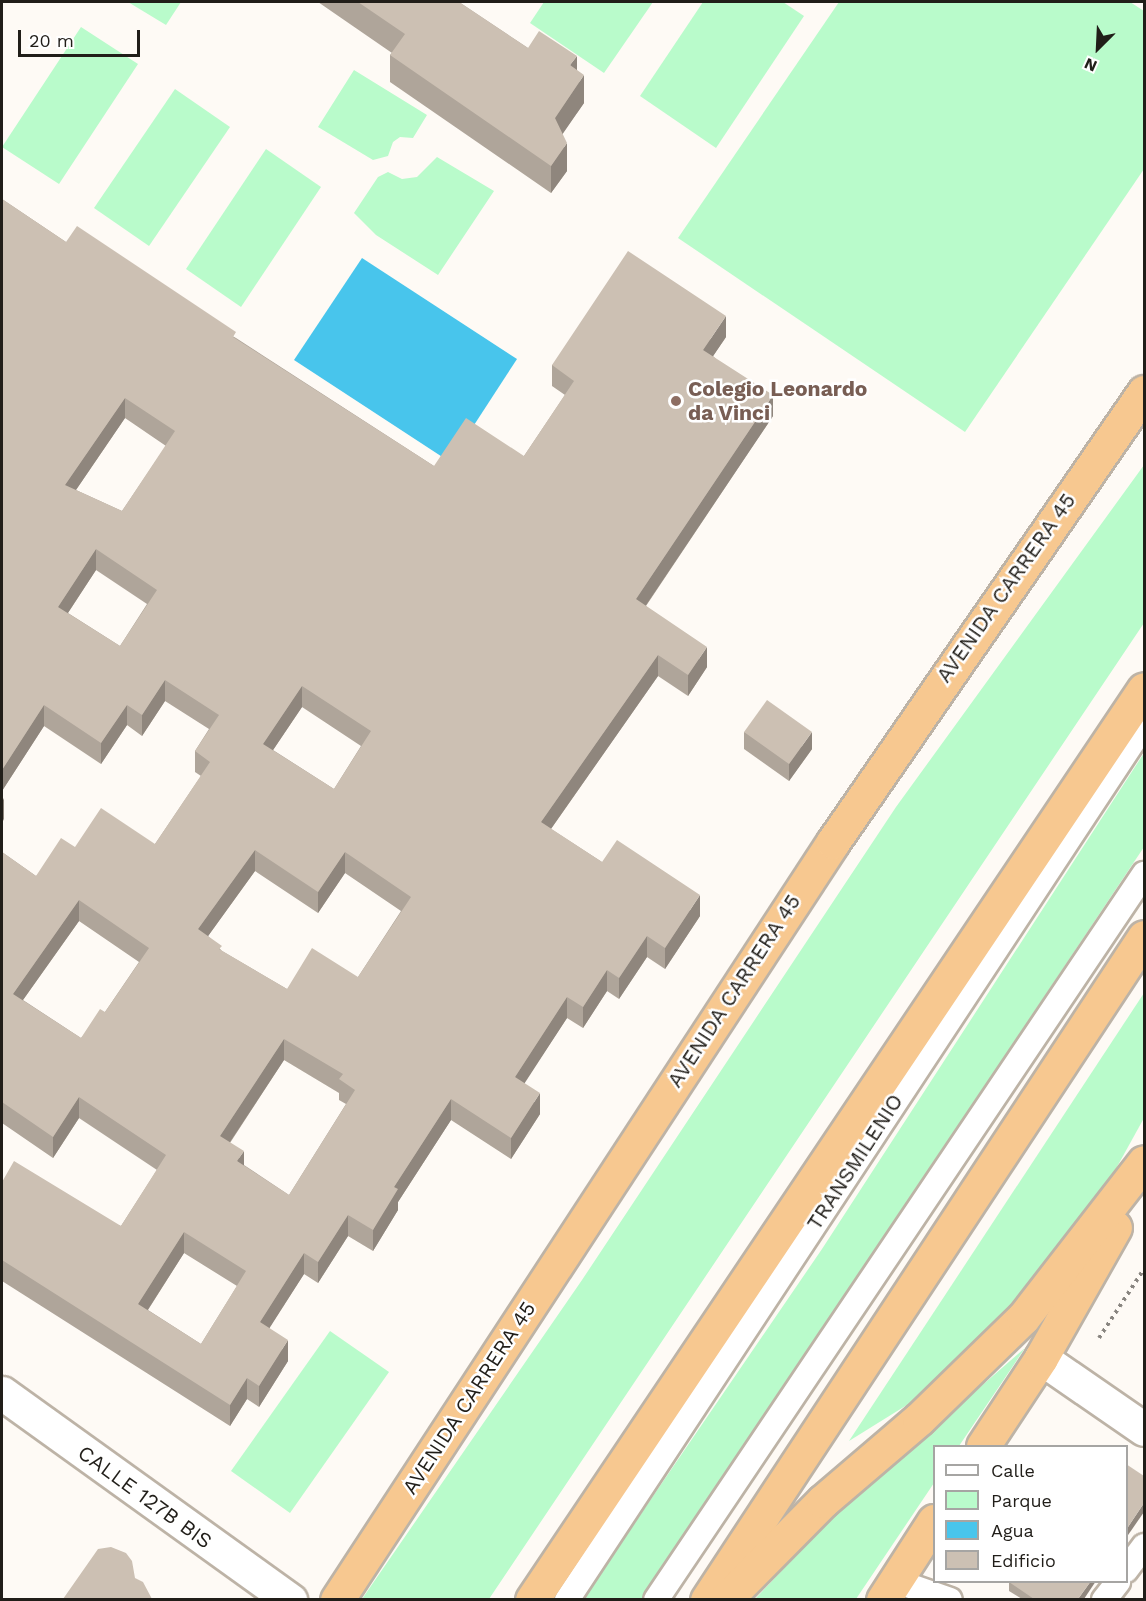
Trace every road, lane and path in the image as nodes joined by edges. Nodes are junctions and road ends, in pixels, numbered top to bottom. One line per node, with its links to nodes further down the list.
1 (1144, 392): 18 (highway, AVENIDA CARRERA 45)
2 (1144, 689): 19 (highway)
3 (1144, 725): 20 (lane, TRANSMILENIO)
4 (1144, 874): 21 (lane)
5 (1144, 938): 22 (highway)
6 (1144, 1162): 23 (highway)
7 (1144, 1174): 8 (highway)
8 (1041, 1358): 10 (street); 11 (highway)
9 (2, 1393): 17 (street, CALLE 127B BIS)
10 (1144, 1429)
11 (984, 1445)
12 (933, 1523): 16 (highway)
13 (1144, 1546): 14 (lane)
14 (1128, 1567)
15 (1116, 1583): 25 (lane)
16 (890, 1590): 24 (lane)
17 (290, 1599)
18 (337, 1599)
19 (532, 1599)
20 (567, 1599)
21 (656, 1599)
22 (707, 1599)
23 (725, 1599)
24 (950, 1599)
25 (1104, 1599)

